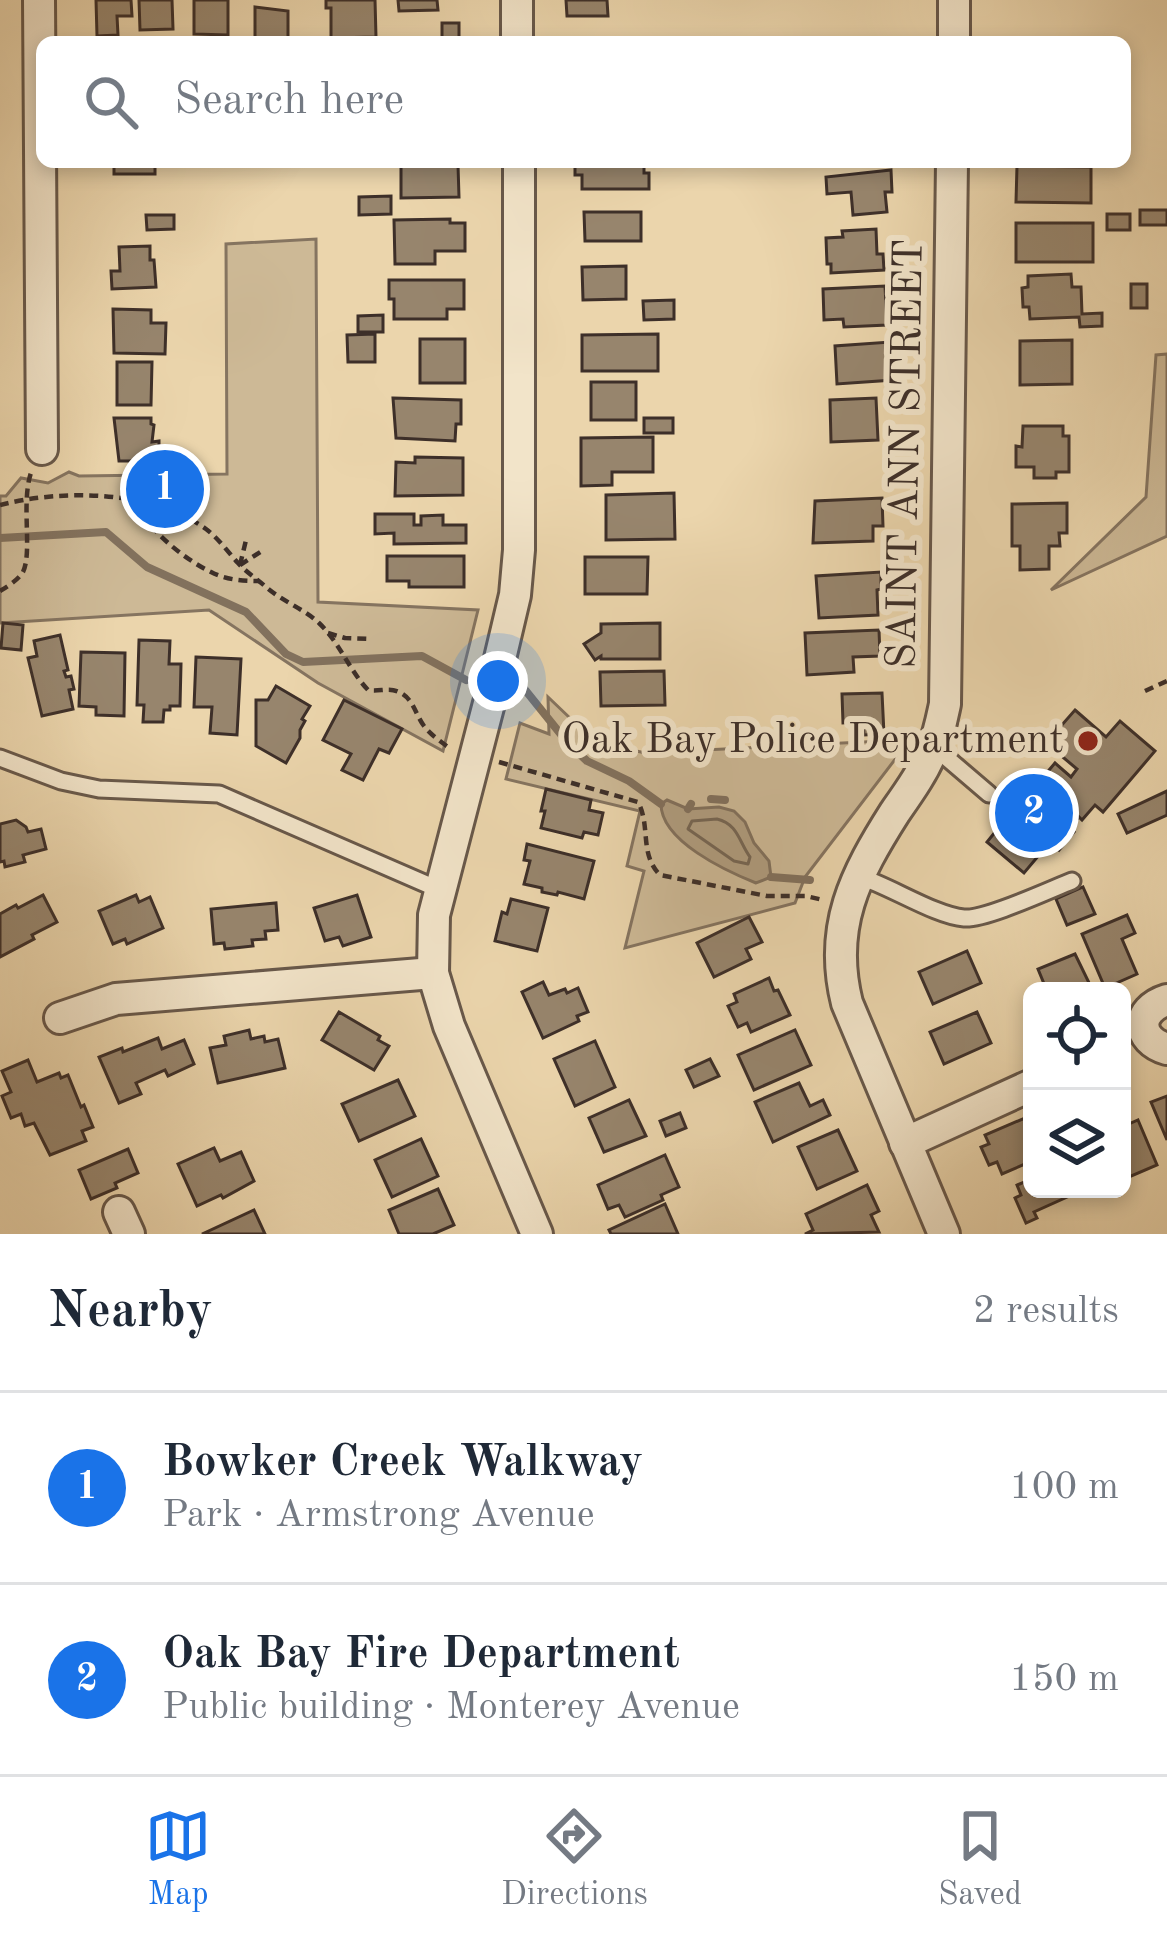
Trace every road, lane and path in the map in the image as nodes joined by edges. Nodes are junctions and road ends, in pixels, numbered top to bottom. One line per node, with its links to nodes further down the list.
1 (39, 0): 4 (street)
2 (517, 0): 5 (street)
3 (954, 0): 6 (street)
4 (39, 36)
5 (517, 36)
6 (954, 36)
7 (40, 168): 10 (street)
8 (519, 168): 24 (street)
9 (952, 168): 23 (street, SAINT ANN STREET)
10 (42, 449): 11 (path)
11 (26, 499): 12 (path); 13 (path); 18 (path)
12 (134, 501): 16 (path); 17 (path)
13 (0, 505)
14 (246, 540): 16 (path)
15 (265, 549): 16 (path)
16 (240, 565): 17 (path)
17 (259, 581): 19 (path)
18 (0, 591)
19 (328, 633): 20 (path); 24 (path)
20 (372, 639)
21 (1167, 681): 22 (path)
22 (1145, 691)
23 (934, 746): 26 (lane); 29 (street, SAINT ANN STREET)
24 (477, 756): 28 (street); 29 (path)
25 (0, 758): 28 (lane)
26 (989, 794)
27 (1072, 881): 29 (lane)
28 (440, 890): 30 (street)
29 (852, 890): 35 (street)
30 (433, 974): 32 (street); 36 (street)
31 (1167, 1000): 33 (street)
32 (60, 1018)
33 (1145, 1042)
34 (1023, 1089): 35 (street)
35 (905, 1143): 37 (street)
36 (537, 1234)
37 (944, 1234)

